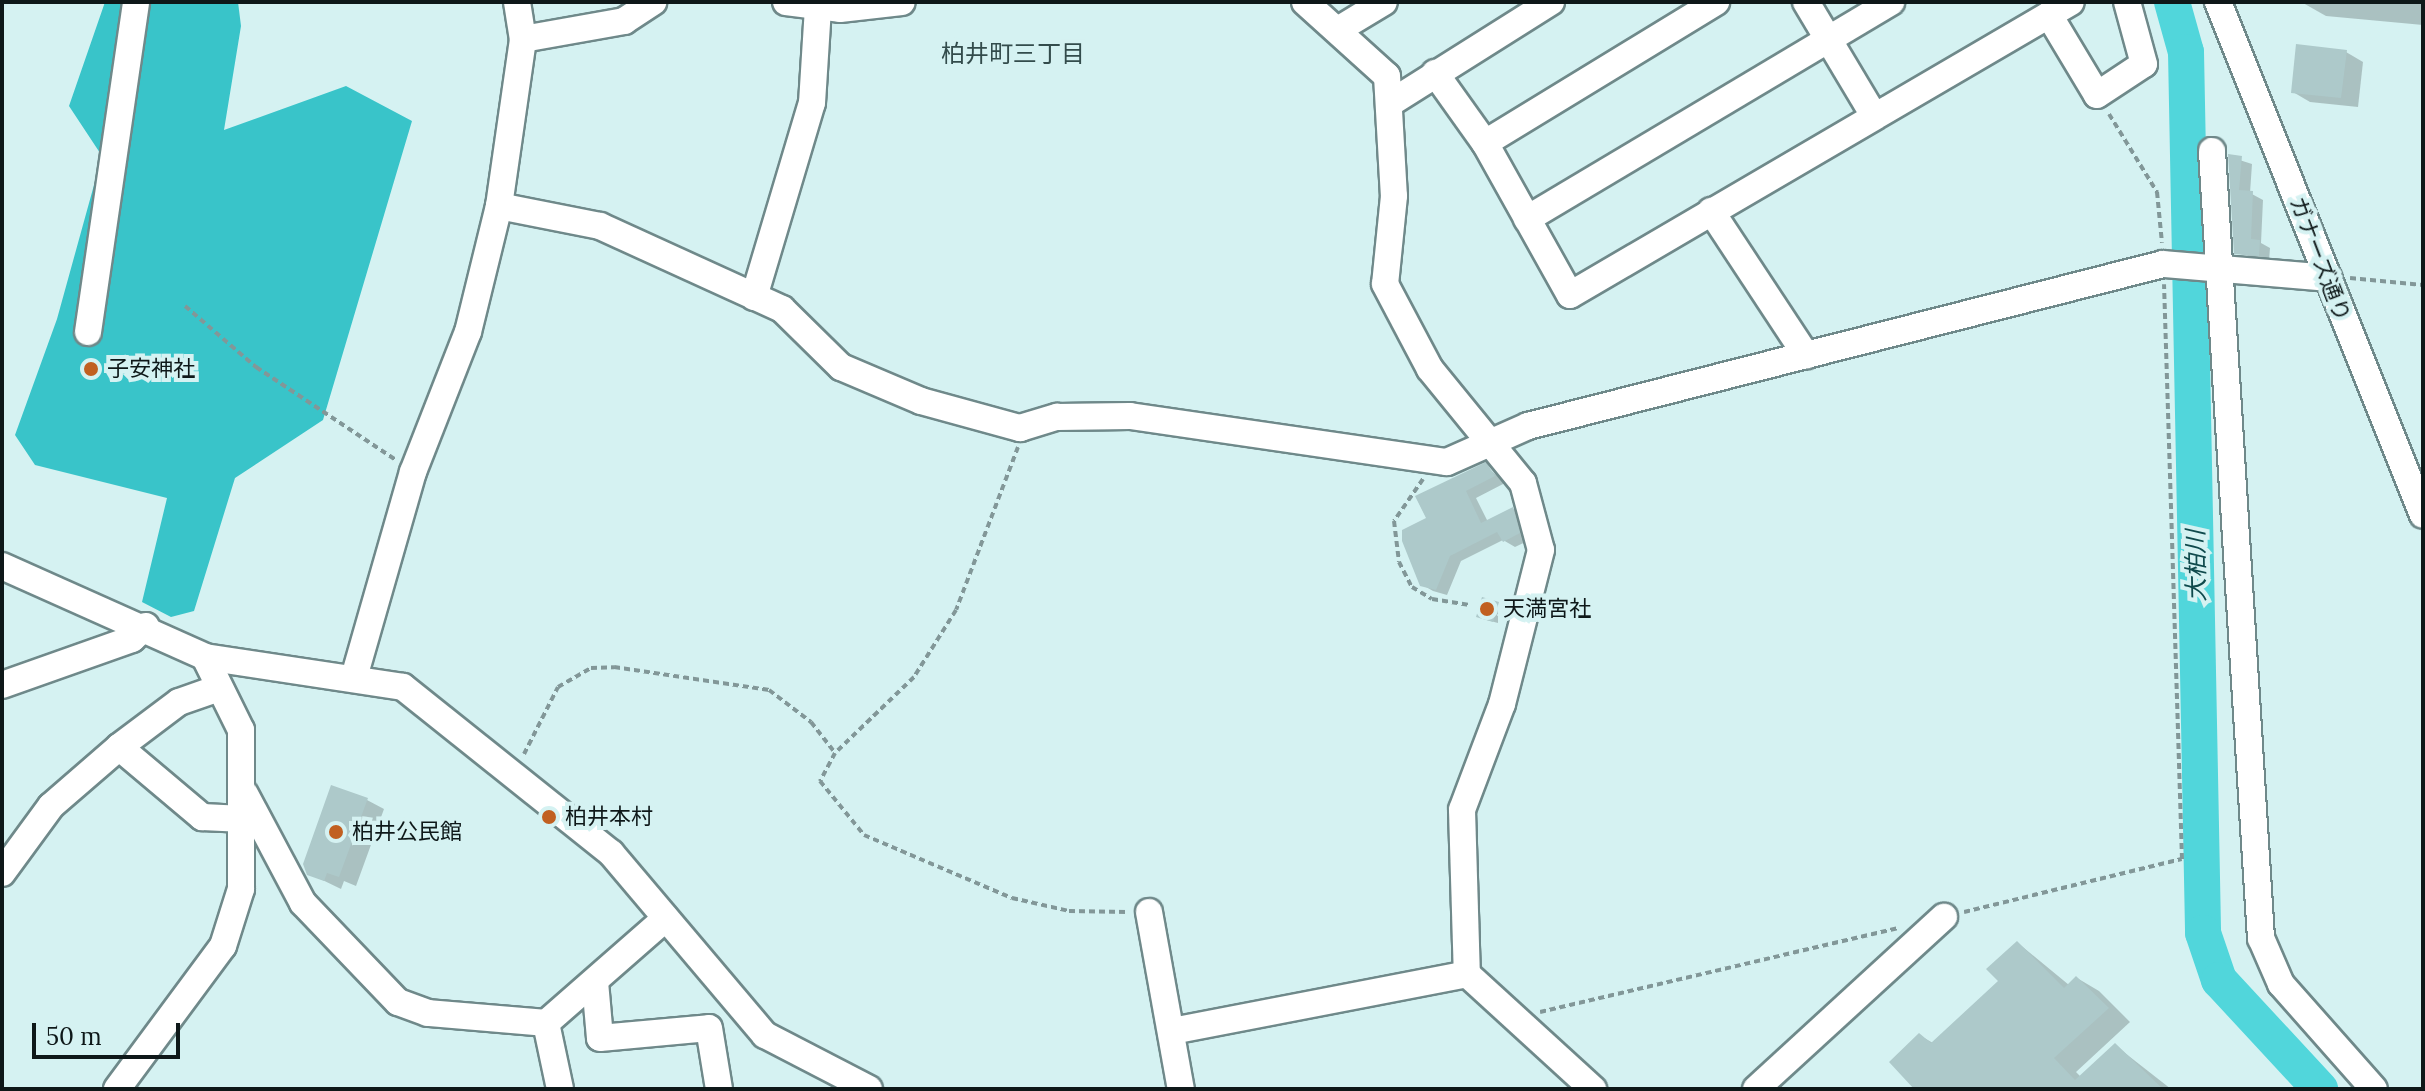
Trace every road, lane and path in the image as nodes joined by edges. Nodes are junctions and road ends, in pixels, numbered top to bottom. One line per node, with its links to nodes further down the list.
1 (136, 2): 34 (street)
2 (517, 2): 17 (street)
3 (653, 2): 17 (street)
4 (786, 2): 14 (street)
5 (902, 2): 14 (street)
6 (1305, 2): 16 (street)
7 (1384, 2): 16 (street)
8 (1551, 2): 19 (street)
9 (1716, 2): 23 (street)
10 (1806, 2): 18 (street)
11 (1891, 2): 18 (street)
12 (2127, 2): 20 (street)
13 (2218, 2): 30 (street, ガナーズ通り)
14 (818, 8): 32 (street)
15 (2060, 9): 20 (street); 22 (street)
16 (1341, 28): 21 (street)
17 (523, 39): 25 (street)
18 (1828, 39): 22 (street); 27 (street)
19 (1435, 73): 21 (street); 23 (street)
20 (2097, 95): 28 (path)
21 (1392, 102): 37 (street)
22 (1873, 114): 26 (street)
23 (1485, 143): 27 (street)
24 (2212, 151): 29 (street)
25 (499, 206): 32 (street); 39 (street)
26 (1711, 211): 27 (street); 35 (street)
27 (1527, 219)
28 (2163, 264): 29 (street); 35 (street); 54 (path)
29 (2217, 265): 30 (street); 68 (street)
30 (2328, 278): 31 (path); 40 (street, ガナーズ通り)
31 (2423, 285)
32 (754, 297): 36 (street)
33 (185, 306): 39 (path)
34 (88, 332)
35 (1806, 355): 37 (street)
36 (1020, 428): 38 (street); 49 (path)
37 (1491, 442): 38 (street); 56 (street)
38 (1447, 462): 42 (path)
39 (413, 472): 45 (street)
40 (2423, 515)
41 (2, 566): 43 (street)
42 (1470, 605)
43 (146, 626): 44 (street); 46 (street)
44 (205, 657): 45 (street); 47 (street)
45 (355, 674): 50 (street)
46 (2, 685)
47 (219, 688): 48 (street); 51 (street)
48 (119, 747): 51 (street); 52 (street)
49 (835, 753): 50 (path); 53 (path)
50 (516, 777): 55 (street)
51 (244, 806): 59 (street); 62 (street)
52 (2, 873)
53 (1149, 912): 60 (street)
54 (1944, 917): 58 (path); 67 (street)
55 (666, 918): 57 (street); 64 (street)
56 (1467, 974): 58 (street); 60 (street)
57 (595, 982): 59 (street); 63 (street)
58 (1514, 1018): 66 (street)
59 (546, 1023): 61 (street)
60 (1172, 1031): 65 (street)
61 (551, 1083)
62 (117, 1089)
63 (719, 1089)
64 (869, 1089)
65 (1181, 1089)
66 (1593, 1089)
67 (1756, 1089)
68 (2374, 1089)

